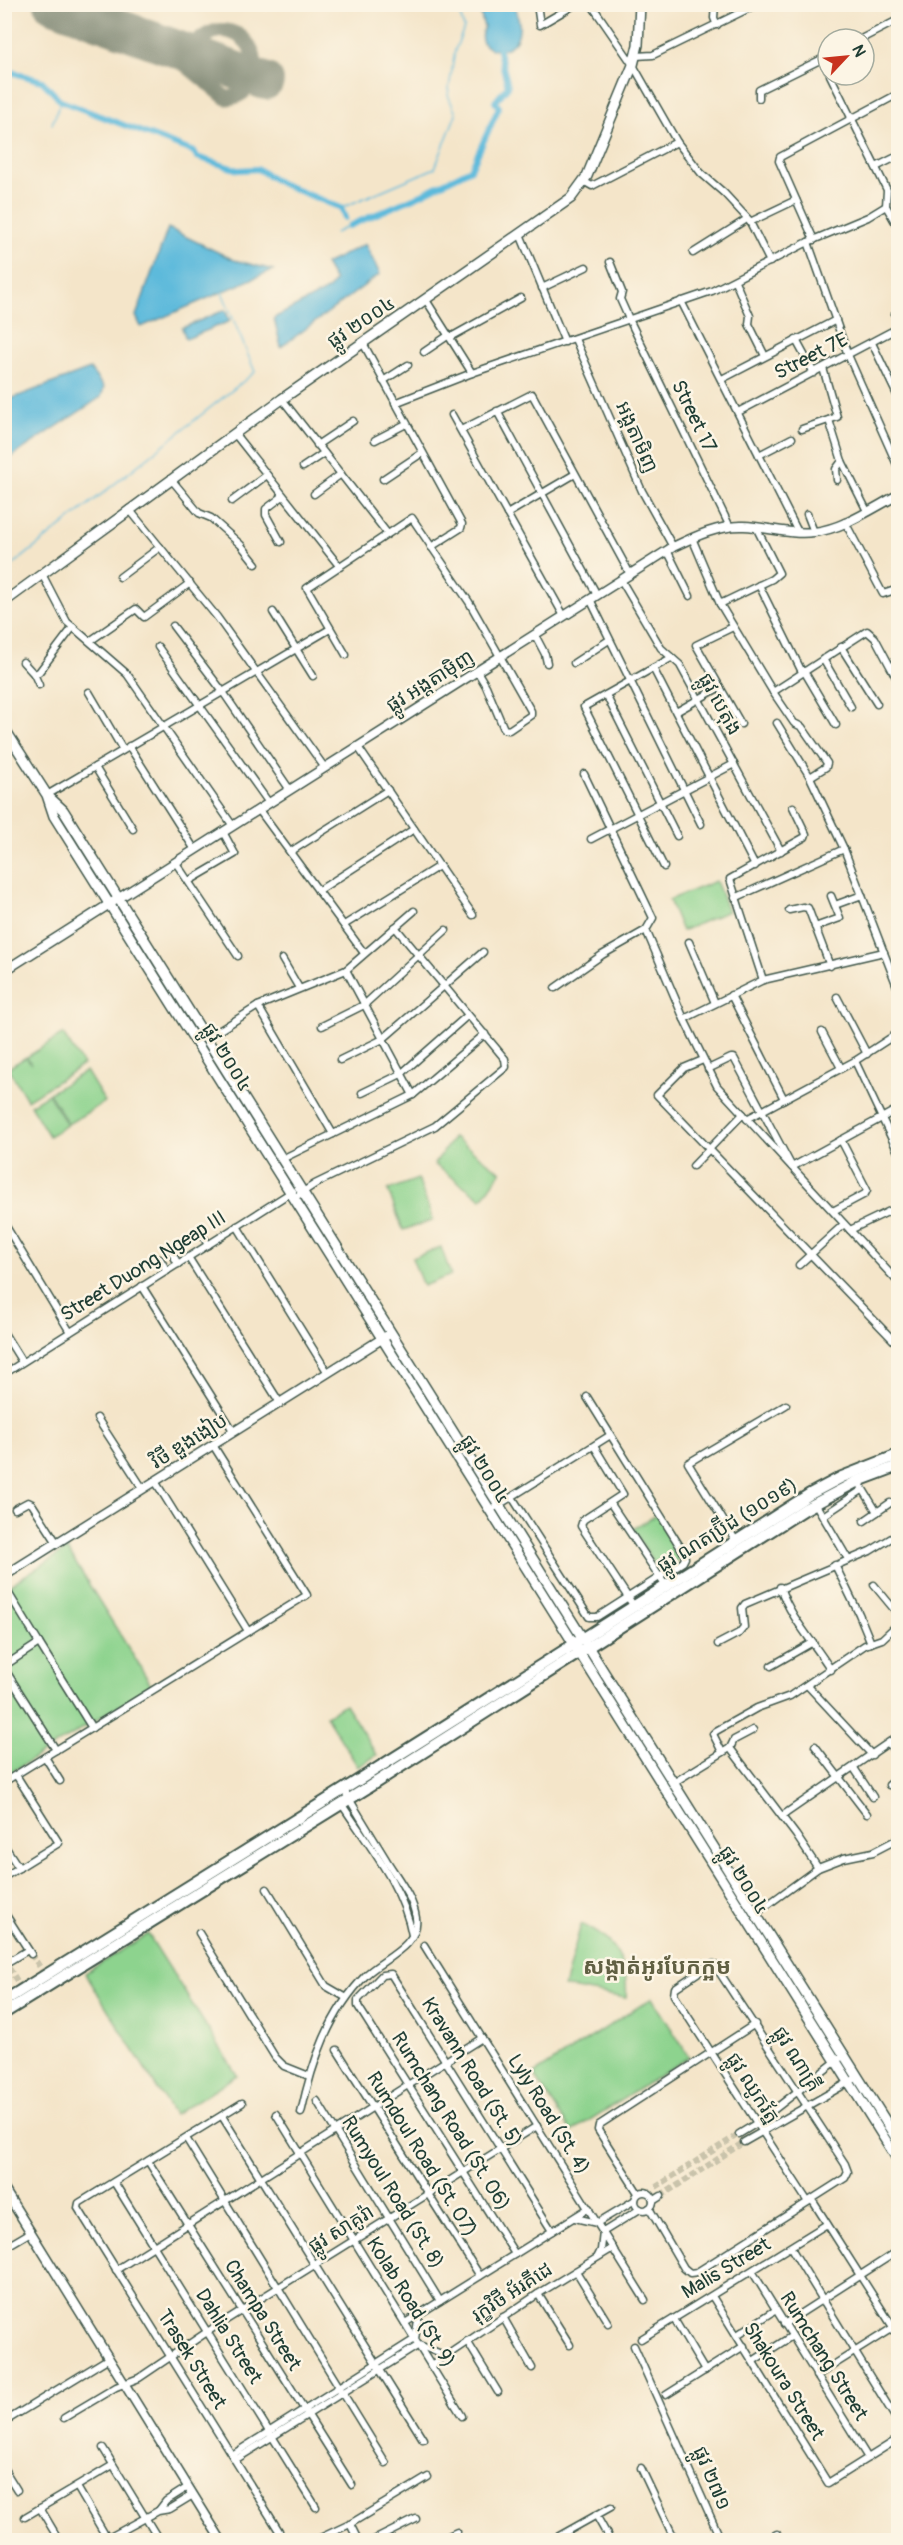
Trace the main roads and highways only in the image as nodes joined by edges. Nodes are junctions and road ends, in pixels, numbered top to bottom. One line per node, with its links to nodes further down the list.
1 (640, 4): 2 (main road, ផ្លូវ ២០០៤)
2 (4, 602)
3 (4, 728): 4 (main road, ផ្លូវ ២០០៤)
4 (47, 795): 7 (main road, ផ្លូវ ២០០៤); 7 (main road, ផ្លូវ ២០០៤)
5 (898, 1455): 8 (main road, ផ្លូវ ណតប្រ៊ីដ (១០១៩))
6 (898, 1466): 8 (main road, ផ្លូវ ណតប្រ៊ីដ (១០១៩))
7 (494, 1508): 8 (main road, ផ្លូវ ២០០៤)
8 (579, 1645): 9 (main road, ផ្លូវ ២០០៤); 9 (main road, ផ្លូវ ២០០៤); 10 (main road)
9 (786, 1972): 13 (main road, ផ្លូវ ២០០៤)
10 (46, 1977): 11 (main road); 12 (main road)
11 (4, 2001)
12 (4, 2013)
13 (854, 2080): 14 (main road, ផ្លូវ ២០០៤); 15 (main road, ផ្លូវ ២០០៤)
14 (898, 2141)
15 (898, 2160)

